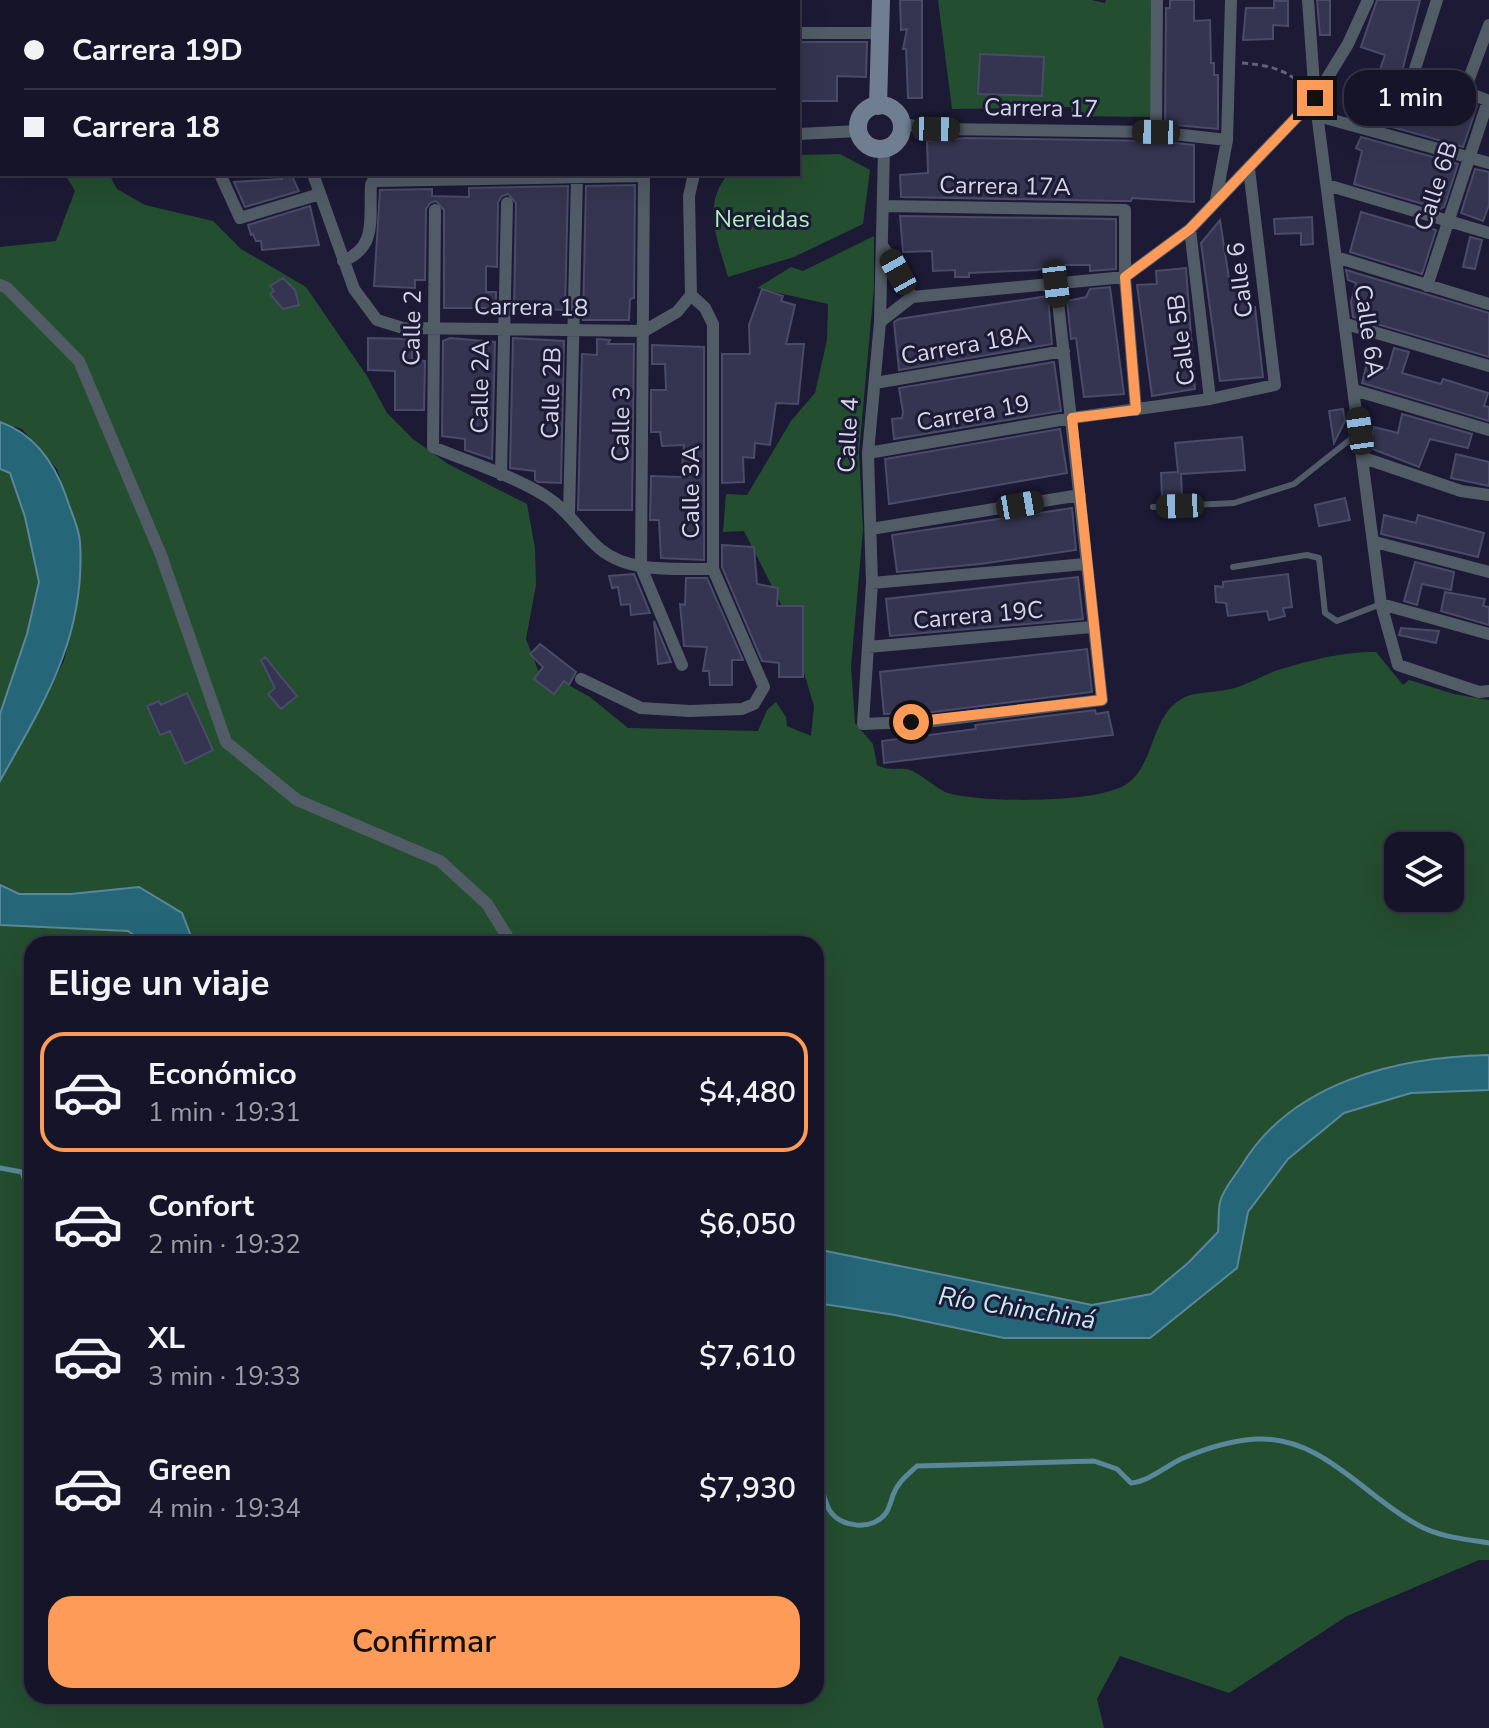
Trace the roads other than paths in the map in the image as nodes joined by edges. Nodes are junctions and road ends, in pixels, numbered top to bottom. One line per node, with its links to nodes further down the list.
1 (881, 0): 9 (main road)
2 (1157, 0): 17 (street)
3 (1231, 0): 19 (street)
4 (1308, 0): 11 (street, Calle 6A)
5 (1368, 0): 11 (street)
6 (1437, 0): 10 (street)
7 (1489, 25): 10 (street)
8 (800, 33): 9 (street)
9 (880, 33): 13 (main road)
10 (1464, 92): 12 (street)
11 (1315, 98): 14 (street, Calle 6A); 23 (street)
12 (1488, 101): 21 (street, Calle 6B)
13 (878, 106): 15 (main road); 16 (main road)
14 (1318, 116): 21 (street); 30 (street, Calle 6A)
15 (902, 124): 17 (street, Carrera 17); 20 (main road)
16 (859, 131): 18 (street); 20 (main road)
17 (1156, 132): 19 (street, Carrera 17)
18 (800, 134)
19 (1227, 140): 32 (street)
20 (884, 149): 34 (street, Calle 4)
21 (1469, 158): 22 (street); 36 (street, Calle 6B)
22 (1489, 163)
23 (1249, 169): 32 (street); 58 (street, Calle 6)
24 (221, 176): 31 (street)
25 (314, 176): 31 (street)
26 (577, 176): 29 (street); 53 (street, Calle 2B)
27 (644, 176): 54 (street, Calle 3)
28 (694, 176): 46 (street)
29 (436, 177): 41 (street)
30 (1327, 185): 36 (street); 40 (street, Calle 6A)
31 (320, 194): 41 (street)
32 (1216, 201): 37 (street)
33 (507, 203): 52 (street, Calle 2A)
34 (885, 206): 39 (street, Calle 4); 42 (street, Carrera 17A)
35 (435, 210): 51 (street, Calle 2)
36 (1447, 221): 38 (street); 45 (street, Calle 6B)
37 (1190, 229): 42 (street); 60 (street, Calle 5B)
38 (1489, 233)
39 (884, 247): 47 (street); 49 (street, Calle 4)
40 (1336, 257): 45 (street); 50 (street, Calle 6A)
41 (343, 261): 51 (street, Carrera 18)
42 (1125, 277): 43 (street); 61 (street)
43 (1056, 284): 47 (street); 55 (street)
44 (0, 285): 87 (street)
45 (1427, 286): 48 (street)
46 (691, 295): 54 (street); 77 (street, Calle 3A)
47 (912, 297): 49 (street)
48 (1489, 304)
49 (880, 322): 57 (street, Calle 4)
50 (1346, 324): 56 (street); 59 (street, Calle 6A)
51 (434, 327): 52 (street, Carrera 18); 67 (street, Calle 2)
52 (503, 330): 53 (street, Carrera 18); 67 (street, Calle 2A)
53 (575, 330): 54 (street, Carrera 18); 71 (street, Calle 2B)
54 (644, 331): 75 (street, Calle 3)
55 (1064, 351): 57 (street, Carrera 18A); 62 (street)
56 (1489, 366)
57 (875, 383): 65 (street, Calle 4)
58 (1275, 385): 60 (street, Carrera 19)
59 (1354, 390): 63 (street); 64 (street, Calle 6A)
60 (1210, 399): 61 (street, Carrera 19)
61 (1136, 410): 62 (street, Carrera 19)
62 (1072, 418): 65 (street, Carrera 19); 68 (street)
63 (1489, 430)
64 (1360, 431): 66 (street, Calle 6A); 70 (lane)
65 (868, 453): 72 (street, Calle 4)
66 (1364, 458): 69 (street); 73 (street, Calle 6A)
67 (501, 475): 71 (street)
68 (1080, 495): 72 (street); 74 (street)
69 (1489, 495)
70 (1153, 507)
71 (569, 515): 75 (street)
72 (871, 529): 79 (street, Calle 4)
73 (1375, 542): 78 (street); 80 (street, Calle 6A)
74 (1085, 564): 79 (street); 81 (street)
75 (641, 567): 77 (street); 84 (street, Calle 3)
76 (1233, 567): 80 (lane)
77 (713, 569): 85 (street, Calle 3A)
78 (1489, 572)
79 (872, 583): 83 (street, Calle 4)
80 (1381, 604): 82 (street); 86 (street, Calle 6A)
81 (1092, 627): 83 (street, Carrera 19C); 83 (street, Calle 4)
82 (1489, 634)
83 (868, 647)
84 (682, 665)
85 (581, 679)
86 (1484, 692)
87 (507, 936)

